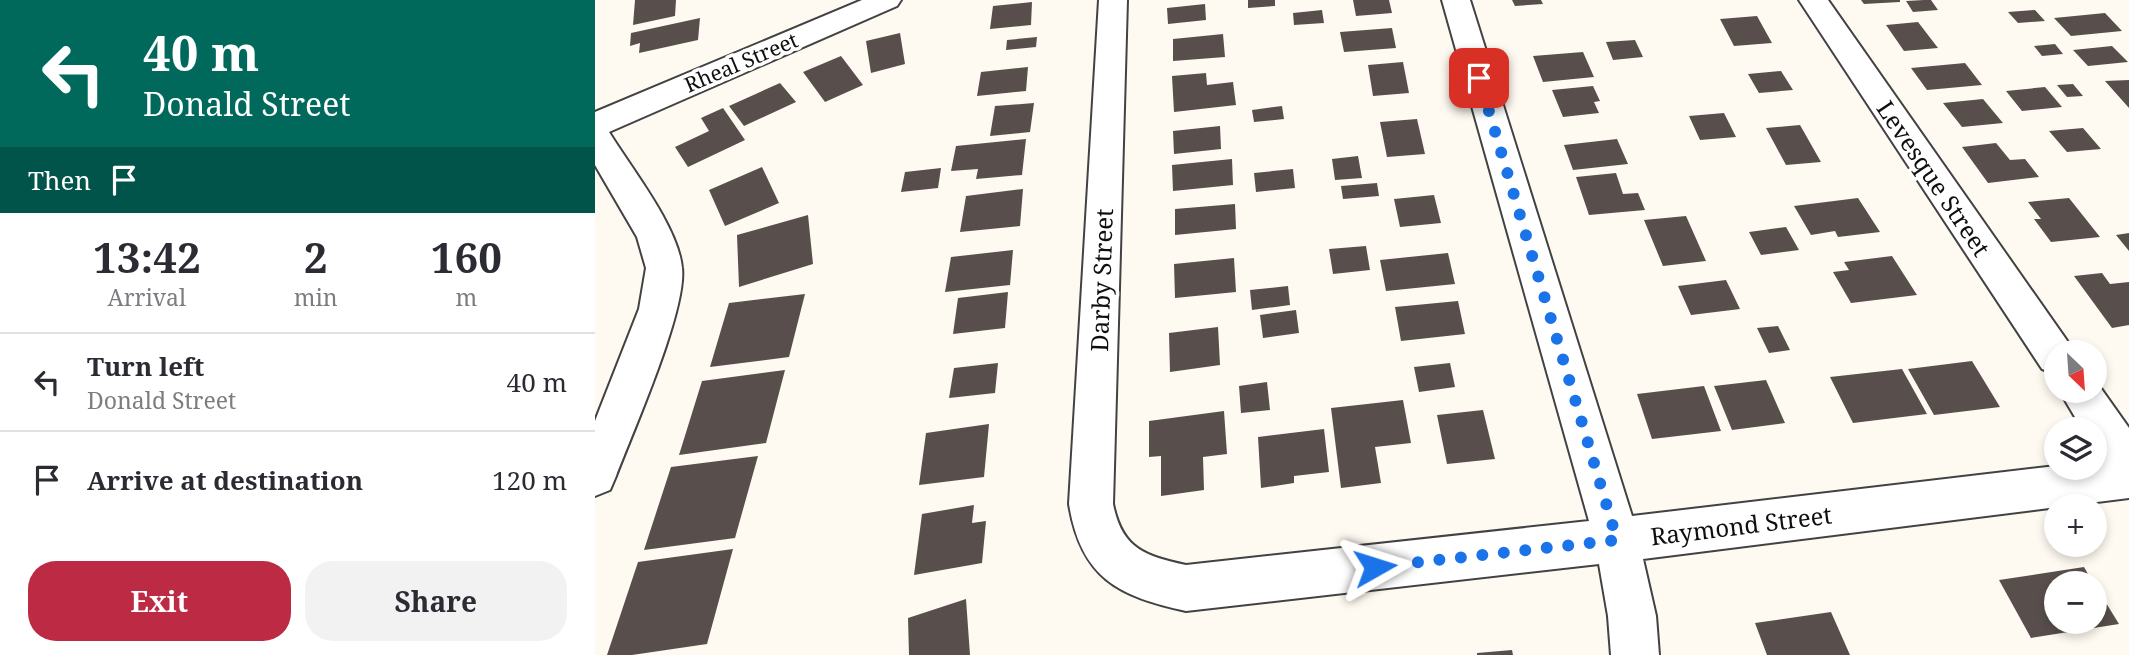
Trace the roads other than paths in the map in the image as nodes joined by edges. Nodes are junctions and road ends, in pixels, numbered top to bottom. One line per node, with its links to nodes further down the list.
1 (887, 0): 5 (street, Rheal Street)
2 (1113, 0): 13 (street, Darby Street)
3 (1455, 0): 12 (street)
4 (1812, 0): 7 (street, Levesque Street)
5 (595, 125)
6 (595, 137): 10 (street)
7 (2044, 340)
8 (2088, 403): 9 (street)
9 (2129, 463)
10 (595, 476)
11 (2129, 478): 12 (street, Raymond Street)
12 (1617, 540): 13 (street, Raymond Street); 14 (street)
13 (1110, 556)
14 (1635, 655)

